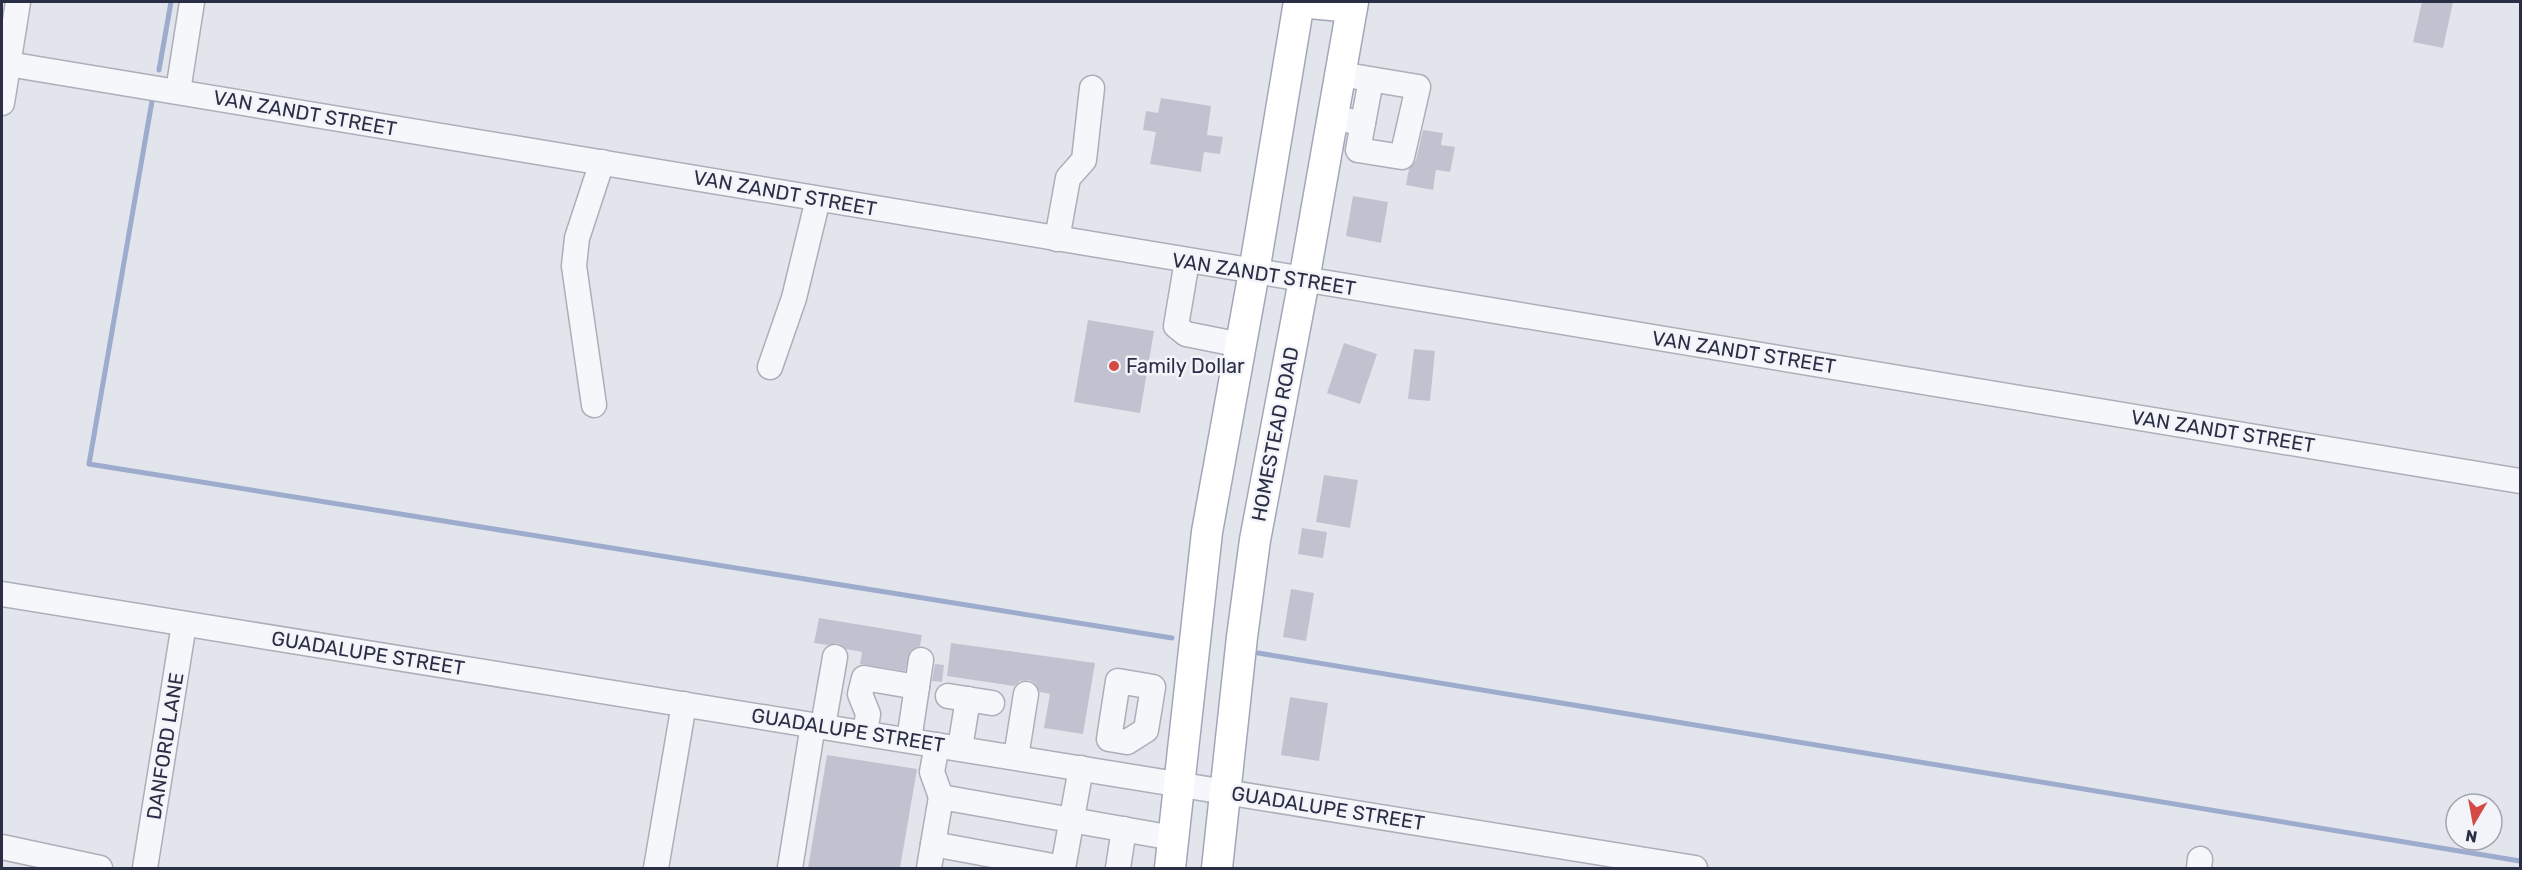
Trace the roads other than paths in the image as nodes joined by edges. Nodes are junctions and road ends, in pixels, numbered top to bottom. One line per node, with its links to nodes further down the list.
1 (18, 2): 5 (street)
2 (192, 2): 9 (street)
3 (1299, 2): 4 (main road); 17 (main road)
4 (1353, 4): 6 (main road, HOMESTEAD ROAD)
5 (8, 64): 9 (street, VAN ZANDT STREET); 10 (street)
6 (1340, 74): 7 (street); 11 (main road, HOMESTEAD ROAD)
7 (1371, 80): 12 (street); 12 (street)
8 (1092, 88): 15 (street)
9 (178, 91): 13 (street, VAN ZANDT STREET)
10 (2, 103)
11 (1333, 118): 12 (street); 18 (main road, HOMESTEAD ROAD)
12 (1363, 123)
13 (602, 162): 14 (street, VAN ZANDT STREET); 21 (street)
14 (818, 199): 15 (street, VAN ZANDT STREET); 20 (street)
15 (1057, 239): 16 (street, VAN ZANDT STREET)
16 (1187, 261): 17 (street, VAN ZANDT STREET); 19 (street)
17 (1254, 272): 18 (street, VAN ZANDT STREET); 19 (main road)
18 (1304, 280): 22 (street, VAN ZANDT STREET); 24 (main road, HOMESTEAD ROAD)
19 (1241, 345): 23 (main road)
20 (770, 367)
21 (594, 405)
22 (2520, 481)
23 (1207, 532): 24 (main road); 34 (main road)
24 (1255, 540): 44 (main road, HOMESTEAD ROAD)
25 (2, 594): 26 (street, GUADALUPE STREET)
26 (184, 624): 31 (street, GUADALUPE STREET); 52 (street, DANFORD LANE)
27 (836, 657): 35 (street)
28 (921, 660): 29 (street)
29 (917, 687): 36 (street); 37 (street)
30 (1026, 694): 40 (street)
31 (684, 704): 35 (street, GUADALUPE STREET); 53 (street)
32 (992, 704): 39 (street)
33 (1151, 704): 34 (street); 38 (street); 38 (street)
34 (1186, 710): 43 (main road)
35 (818, 725): 36 (street, GUADALUPE STREET); 54 (street)
36 (865, 733): 37 (street, GUADALUPE STREET)
37 (909, 740): 39 (street, GUADALUPE STREET)
38 (1118, 740): 42 (street)
39 (949, 746): 40 (street, GUADALUPE STREET); 45 (street)
40 (1016, 757): 41 (street, GUADALUPE STREET)
41 (1081, 768): 42 (street, GUADALUPE STREET); 46 (street)
42 (1112, 773): 43 (street, GUADALUPE STREET)
43 (1179, 784): 44 (street, GUADALUPE STREET); 48 (main road)
44 (1225, 792): 59 (main road, HOMESTEAD ROAD); 60 (street, GUADALUPE STREET)
45 (941, 797): 46 (street); 49 (street)
46 (1072, 820): 47 (street); 56 (street)
47 (1124, 829): 48 (street); 57 (street)
48 (1173, 838): 58 (main road)
49 (933, 844): 55 (street); 56 (street)
50 (2, 847): 51 (street)
51 (100, 868)
52 (145, 868)
53 (656, 868)
54 (790, 868)
55 (929, 868)
56 (1063, 868)
57 (1118, 868)
58 (1170, 868)
59 (1217, 868)
60 (1695, 868)

